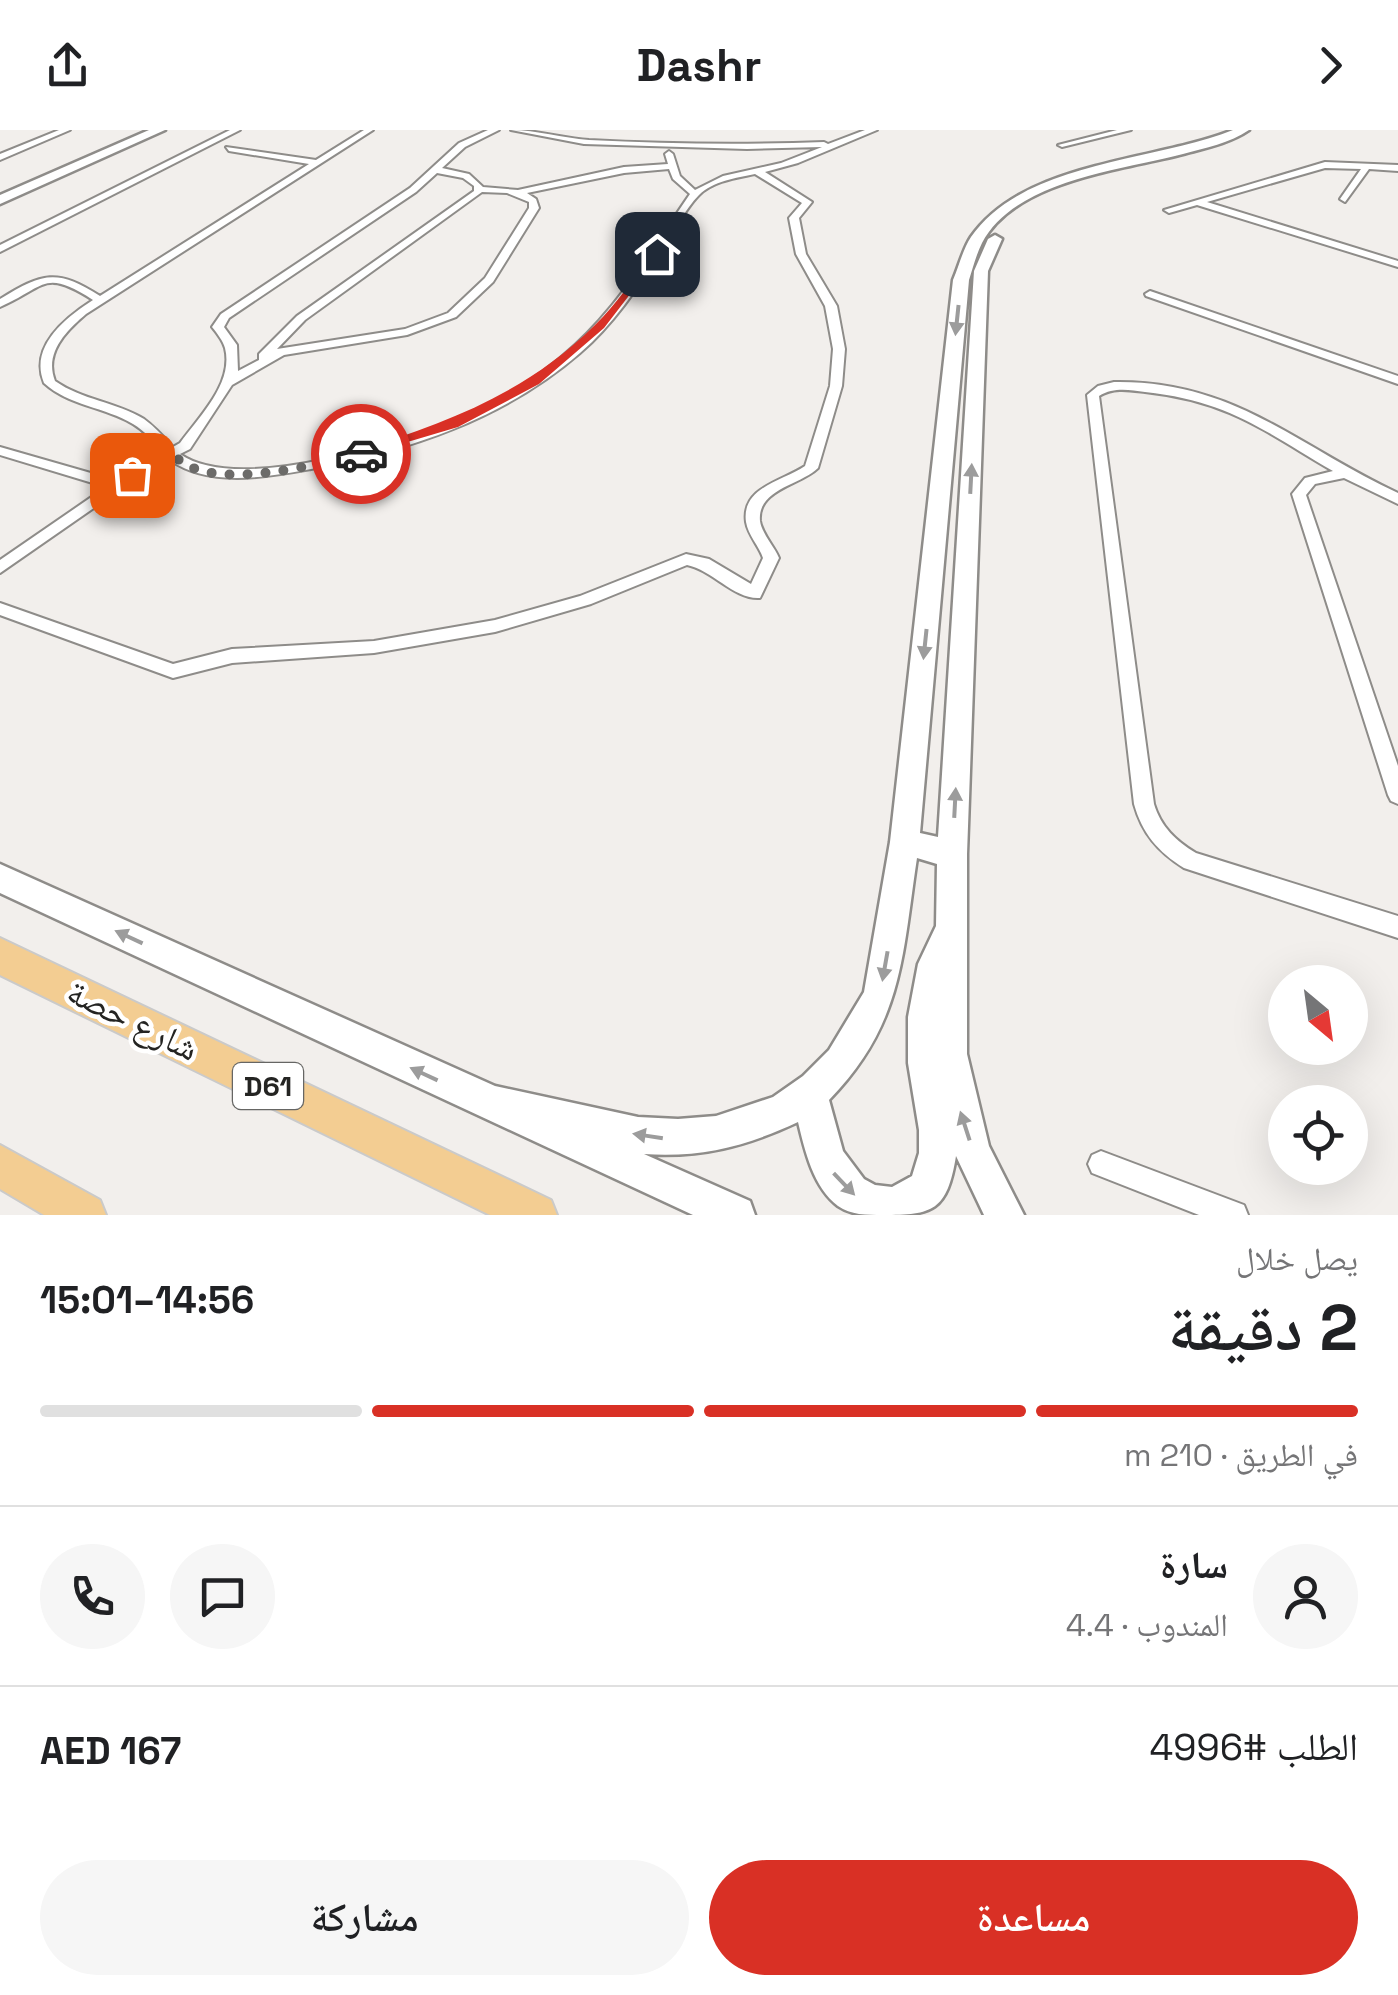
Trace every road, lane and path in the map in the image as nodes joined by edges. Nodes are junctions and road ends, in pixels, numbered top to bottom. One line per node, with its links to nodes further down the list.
1 (66, 130): 16 (street)
2 (143, 130): 26 (street)
3 (159, 130): 26 (street)
4 (236, 130): 30 (street)
5 (369, 130): 17 (street)
6 (495, 130): 21 (street)
7 (516, 130): 12 (street)
8 (872, 130): 13 (street)
9 (1127, 130): 14 (street)
10 (1243, 130): 46 (street, one-way to 46)
11 (1262, 130): 47 (street, one-way to 11)
12 (673, 144): 13 (street); 19 (street)
13 (828, 144): 22 (street)
14 (1062, 145)
15 (228, 149): 17 (street)
16 (0, 156)
17 (317, 163): 33 (street)
18 (1368, 165): 20 (street); 27 (street); 28 (street)
19 (670, 166): 24 (street); 25 (street)
20 (1398, 168)
21 (437, 170): 23 (street); 37 (street)
22 (756, 172): 25 (street); 44 (street)
23 (478, 190): 24 (street); 35 (street)
24 (518, 192): 35 (street)
25 (694, 194): 39 (street)
26 (0, 196)
27 (1344, 198)
28 (1198, 202): 29 (street); 31 (street)
29 (1169, 210)
30 (0, 249)
31 (1398, 264)
32 (1150, 294): 36 (street)
33 (100, 300): 34 (street); 39 (street)
34 (0, 304)
35 (260, 361): 37 (street)
36 (1398, 380)
37 (228, 382): 39 (street)
38 (0, 451): 41 (street)
39 (173, 454): 41 (street)
40 (1346, 473): 42 (street); 45 (street); 50 (street)
41 (116, 486): 43 (street)
42 (1398, 499)
43 (0, 568)
44 (0, 608)
45 (1398, 794)
46 (905, 842): 47 (street); 52 (street, one-way to 52)
47 (952, 854): 49 (street)
48 (0, 878): 53 (street, one-way to 48)
49 (951, 923): 52 (street, one-way to 49); 59 (street, one-way to 49)
50 (1398, 927)
51 (0, 956): 57 (main road, شارع حصة / D61)
52 (810, 1095): 53 (street, one-way to 53)
53 (484, 1102): 58 (street)
54 (1101, 1164): 60 (street)
55 (0, 1166): 56 (main road)
56 (85, 1215)
57 (536, 1215)
58 (736, 1215)
59 (1004, 1215)
60 (1234, 1215)

